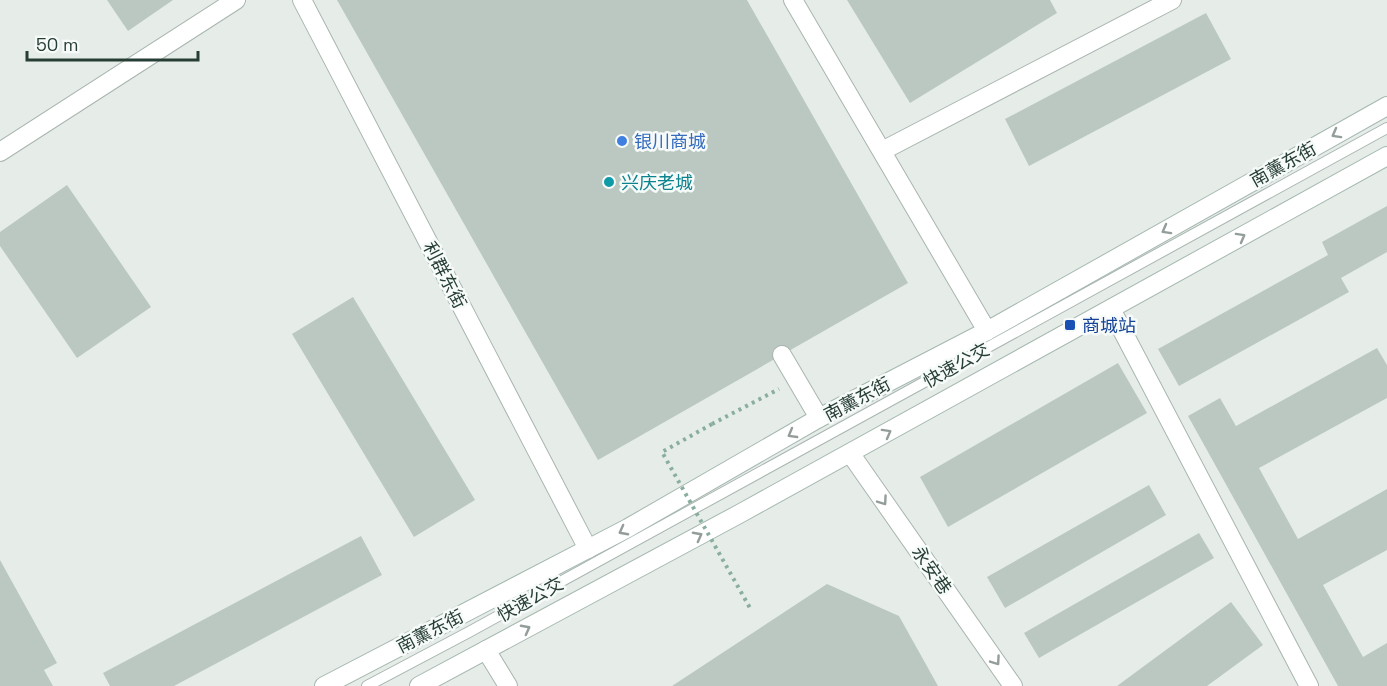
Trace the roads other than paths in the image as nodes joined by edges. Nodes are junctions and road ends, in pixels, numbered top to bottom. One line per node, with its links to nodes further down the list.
1 (236, 0): 8 (street)
2 (302, 0): 15 (street, 利群东街)
3 (793, 0): 7 (street)
4 (1172, 0): 7 (street)
5 (1387, 106): 11 (street, 南薰东街, one-way to 11)
6 (1387, 128): 18 (lane, 快速公交)
7 (882, 151): 11 (street)
8 (0, 152)
9 (1387, 156): 10 (street, one-way to 9)
10 (1111, 309): 14 (street, one-way to 10); 22 (street)
11 (987, 331): 13 (street, 南薰东街)
12 (782, 355): 13 (street)
13 (819, 418): 15 (street, 南薰东街, one-way to 15)
14 (850, 453): 16 (street, one-way to 14); 21 (street, 永安巷, one-way to 21)
15 (588, 549): 17 (street, 南薰东街)
16 (486, 650): 19 (street); 20 (street)
17 (324, 686)
18 (367, 686)
19 (419, 686)
20 (508, 686)
21 (1013, 686)
22 (1309, 686)

